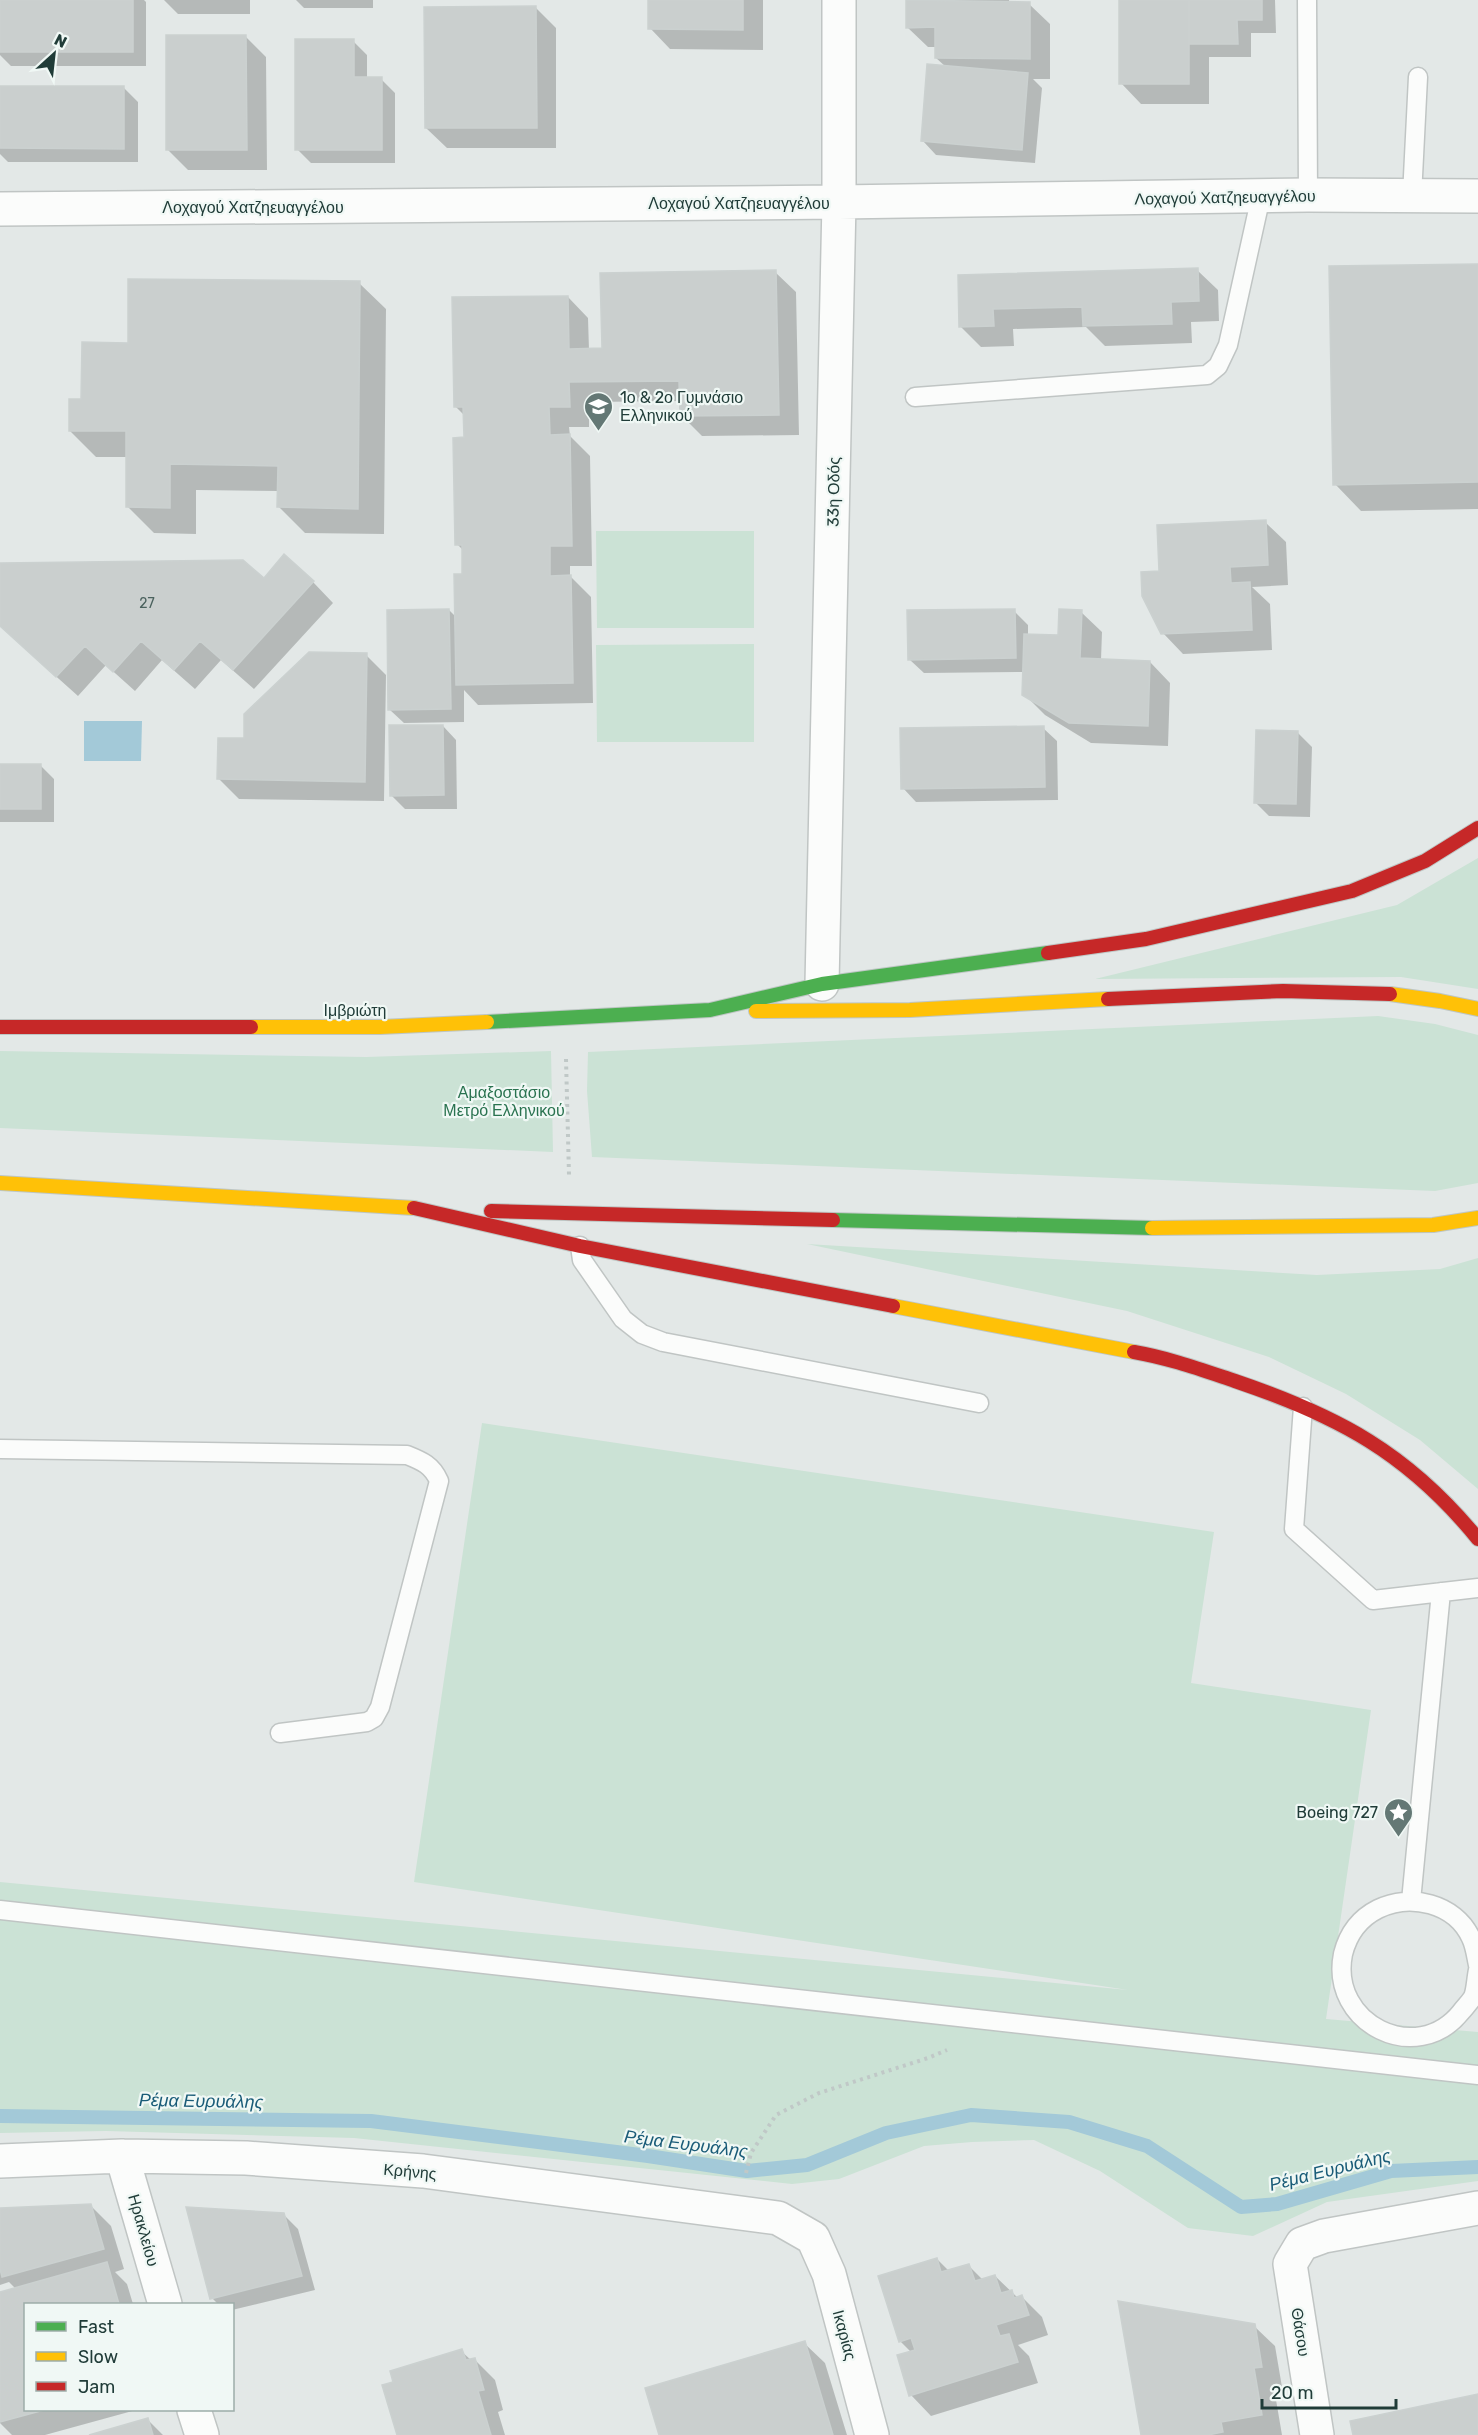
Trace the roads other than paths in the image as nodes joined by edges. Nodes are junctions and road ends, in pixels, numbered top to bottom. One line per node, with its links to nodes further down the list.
1 (839, 0): 8 (street, 33η Οδός)
2 (1306, 0): 4 (lane)
3 (1418, 77): 6 (lane)
4 (1308, 195): 5 (street, Λοχαγού Χατζηευαγγέλου); 6 (street, Λοχαγού Χατζηευαγγέλου)
5 (1261, 196): 8 (street, Λοχαγού Χατζηευαγγέλου); 10 (lane)
6 (1412, 196): 7 (street, Λοχαγού Χατζηευαγγέλου)
7 (1478, 196)
8 (839, 202): 9 (street, Λοχαγού Χατζηευαγγέλου); 12 (street, 33η Οδός)
9 (0, 209)
10 (915, 397)
11 (1478, 828): 12 (main road)
12 (822, 984): 14 (main road)
13 (1478, 1009): 14 (main road)
14 (710, 1010): 15 (main road, Ιμβριώτη)
15 (0, 1027)
16 (0, 1183): 17 (main road)
17 (414, 1208): 18 (main road); 19 (main road)
18 (1478, 1218)
19 (580, 1246): 20 (lane); 21 (main road)
20 (979, 1403)
21 (1303, 1407): 23 (main road); 25 (lane)
22 (0, 1449): 26 (lane)
23 (1478, 1539)
24 (1478, 1588): 25 (lane)
25 (1441, 1592): 27 (lane)
26 (280, 1732)
27 (1411, 1901): 29 (lane); 30 (lane)
28 (0, 1910): 31 (lane)
29 (1478, 1965)
30 (1478, 1970)
31 (1478, 2075)
32 (123, 2156): 33 (street, Κρήνης); 35 (street, Κρήνης); 36 (street, Ηρακλείου)
33 (0, 2161)
34 (1478, 2208): 40 (street, Θάσου)
35 (813, 2238): 39 (street, Ικαρίας)
36 (165, 2303)
37 (195, 2411): 38 (street)
38 (202, 2435)
39 (872, 2435)
40 (1317, 2435)

